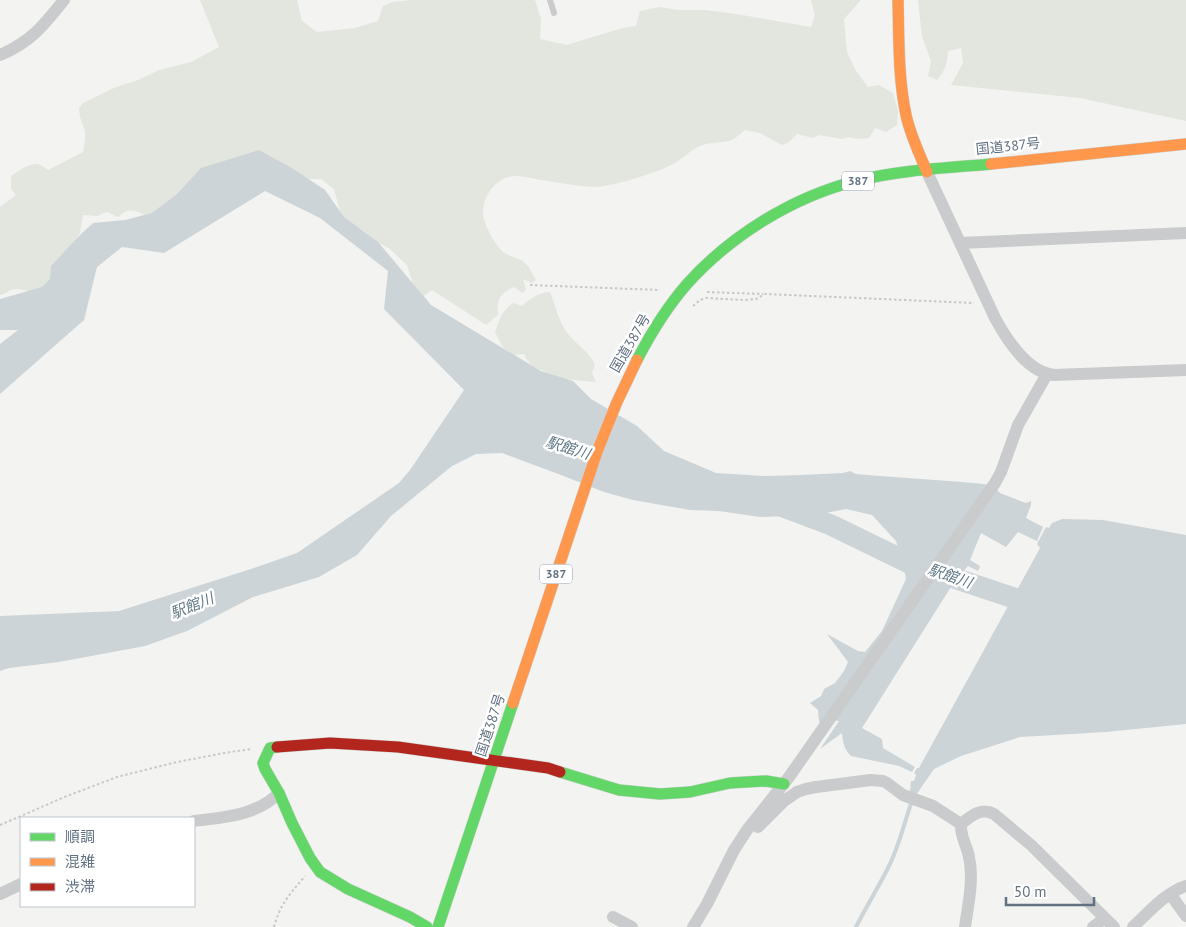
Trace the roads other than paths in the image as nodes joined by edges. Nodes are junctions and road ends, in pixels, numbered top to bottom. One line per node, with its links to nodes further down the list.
1 (64, 0): 5 (street)
2 (550, 0): 4 (lane)
3 (898, 0): 7 (main road)
4 (554, 13)
5 (0, 55)
6 (1186, 144): 7 (main road, 国道387号 / 387)
7 (926, 171): 9 (street); 12 (main road, 国道387号 / 387)
8 (1186, 233): 9 (street)
9 (960, 243): 11 (street)
10 (1186, 370): 11 (street)
11 (1047, 374): 13 (street)
12 (495, 758): 13 (main road); 14 (main road); 26 (main road, 国道387号 / 387)
13 (786, 781): 17 (street)
14 (278, 792): 15 (street); 25 (main road)
15 (195, 821)
16 (962, 824): 17 (street); 24 (street); 29 (street)
17 (736, 848): 28 (street)
18 (20, 884): 20 (street)
19 (1186, 886): 21 (street)
20 (0, 894)
21 (1171, 894): 22 (street); 31 (street)
22 (1186, 916)
23 (613, 917): 27 (street)
24 (1109, 922): 30 (street)
25 (427, 927)
26 (438, 927)
27 (632, 927)
28 (693, 927)
29 (965, 927)
30 (1094, 927)
31 (1133, 927)

